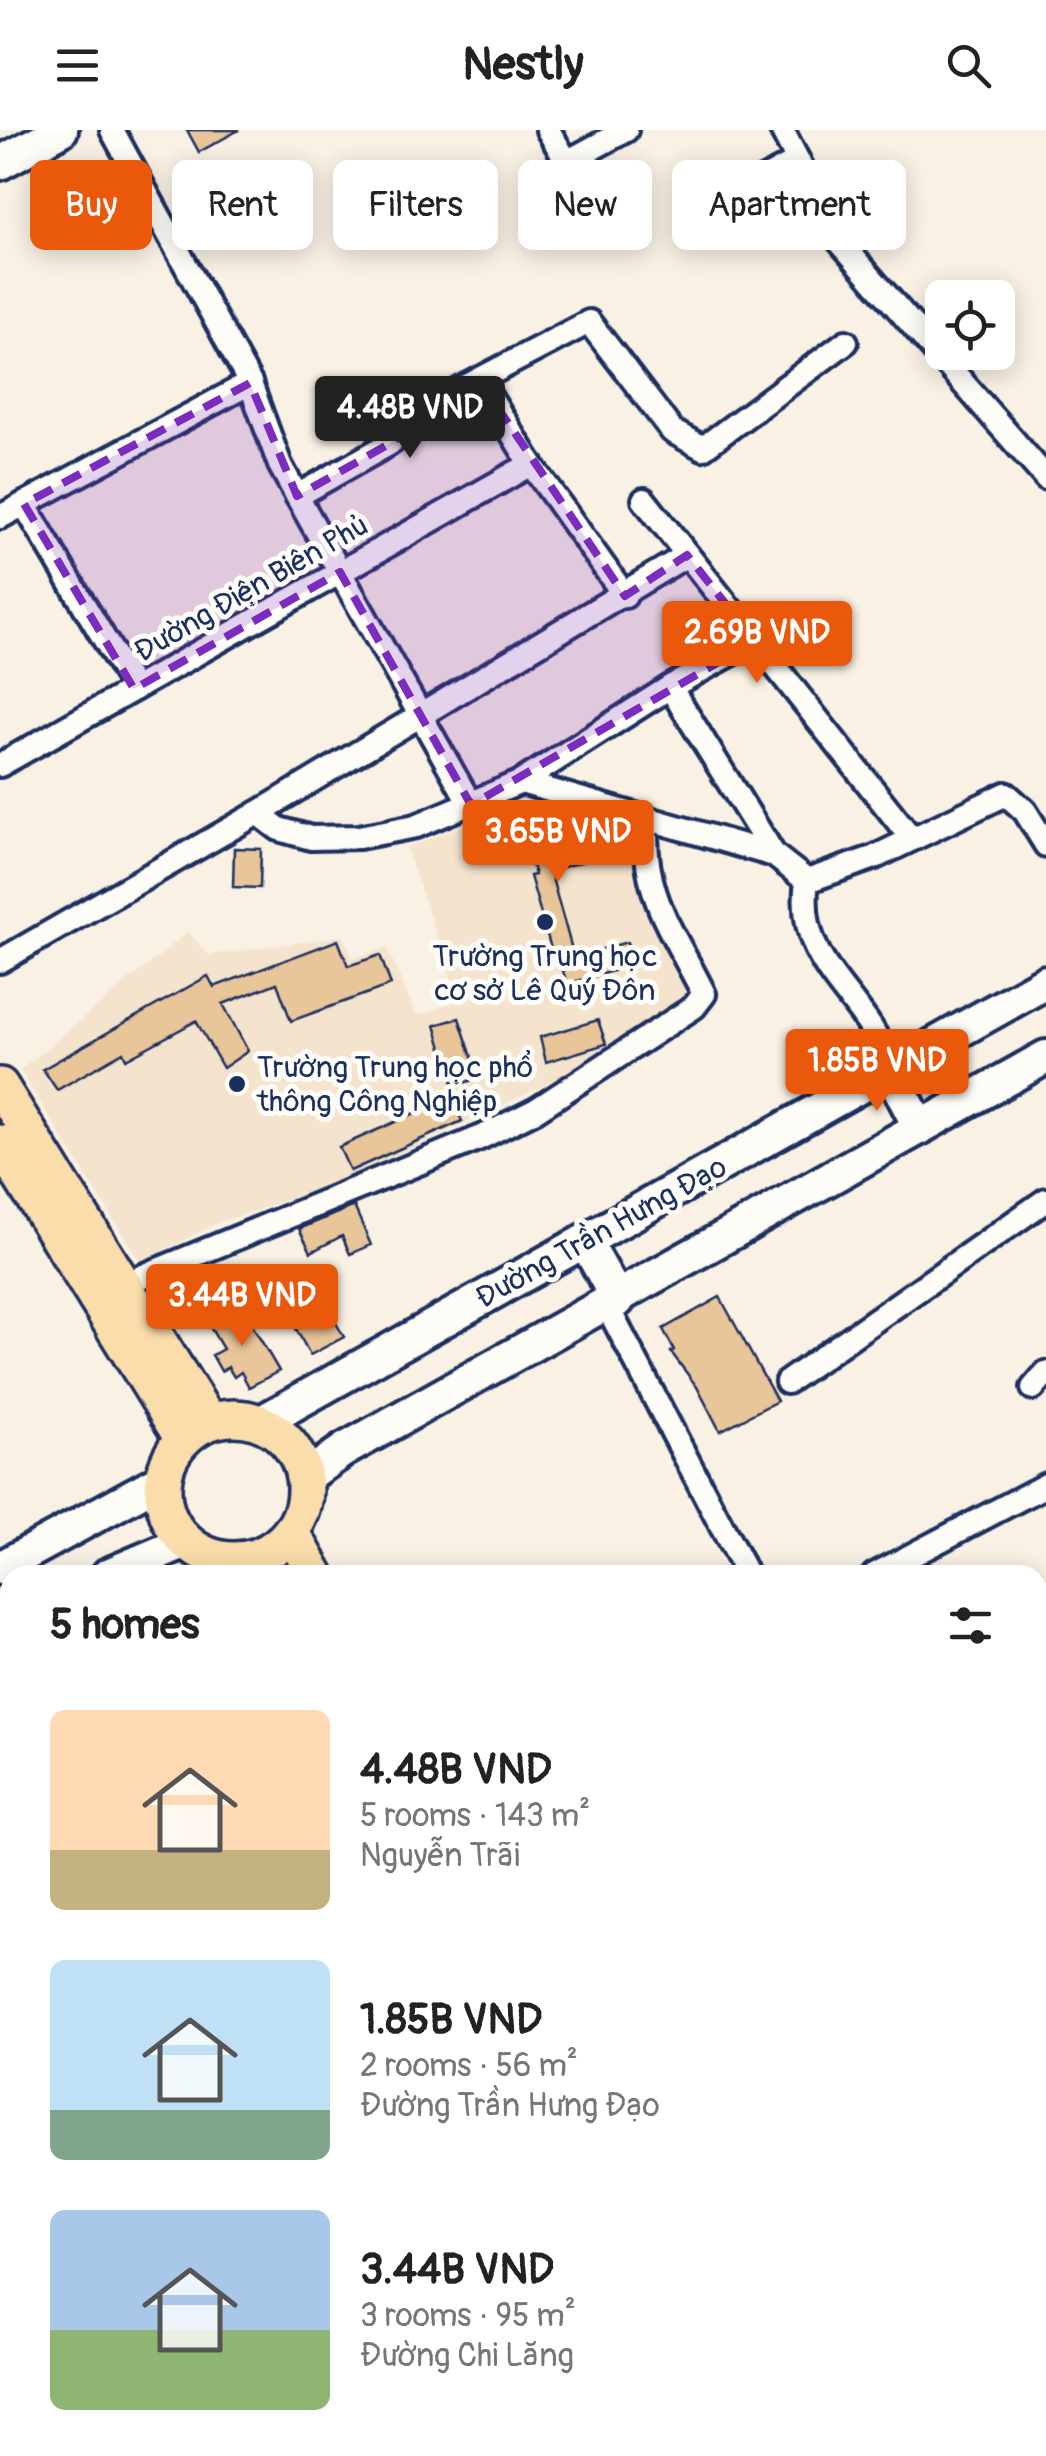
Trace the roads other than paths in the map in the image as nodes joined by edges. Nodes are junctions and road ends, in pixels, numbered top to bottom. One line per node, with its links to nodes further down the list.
1 (61, 130): 7 (main road)
2 (112, 130): 11 (street)
3 (548, 130): 4 (street)
4 (626, 130)
5 (782, 130): 6 (street)
6 (797, 160)
7 (0, 163)
8 (846, 250): 13 (street)
9 (846, 342): 10 (street)
10 (478, 380): 12 (street); 14 (street)
11 (250, 384): 14 (street); 16 (street)
12 (531, 464): 19 (street, Đường Điện Biên Phủ); 20 (street)
13 (1046, 478)
14 (297, 496): 19 (street)
15 (644, 500): 18 (street)
16 (24, 504): 17 (street); 23 (street)
17 (0, 517)
18 (687, 555): 20 (street); 21 (street)
19 (340, 572): 23 (street, Đường Điện Biên Phủ); 24 (street)
20 (626, 596): 24 (street)
21 (755, 641): 22 (street); 31 (street)
22 (670, 688): 26 (street); 32 (street)
23 (134, 689): 25 (street, Đường Điện Biên Phủ)
24 (420, 714): 27 (street); 28 (street)
25 (0, 765)
26 (521, 782): 27 (street); 29 (street)
27 (472, 804): 28 (street)
28 (258, 813): 34 (street)
29 (647, 818): 32 (street); 43 (street)
30 (1042, 830): 31 (street)
31 (912, 839): 33 (street)
32 (774, 855): 33 (street)
33 (807, 881): 37 (street)
34 (0, 960)
35 (1046, 982): 37 (main road, Đường Trần Hưng Đạo)
36 (1046, 1057): 39 (main road)
37 (890, 1070): 39 (main road); 42 (main road, Đường Trần Hưng Đạo)
38 (3, 1098): 43 (main road)
39 (920, 1128): 44 (main road)
40 (0, 1142): 47 (main road)
41 (1046, 1200): 45 (street)
42 (584, 1240): 44 (main road); 46 (main road, Đường Trần Hưng Đạo)
43 (124, 1284): 47 (main road)
44 (612, 1303): 48 (main road); 58 (street)
45 (787, 1382)
46 (260, 1423): 47 (main road); 48 (main road)
47 (196, 1430): 49 (main road)
48 (304, 1478): 51 (main road)
49 (163, 1479): 52 (main road); 53 (main road)
50 (1046, 1485): 59 (street)
51 (291, 1531): 56 (main road); 57 (main road)
52 (186, 1542): 54 (main road); 55 (main road)
53 (5, 1565)
54 (132, 1565)
55 (244, 1565)
56 (253, 1565)
57 (310, 1565)
58 (742, 1565)
59 (893, 1565)

